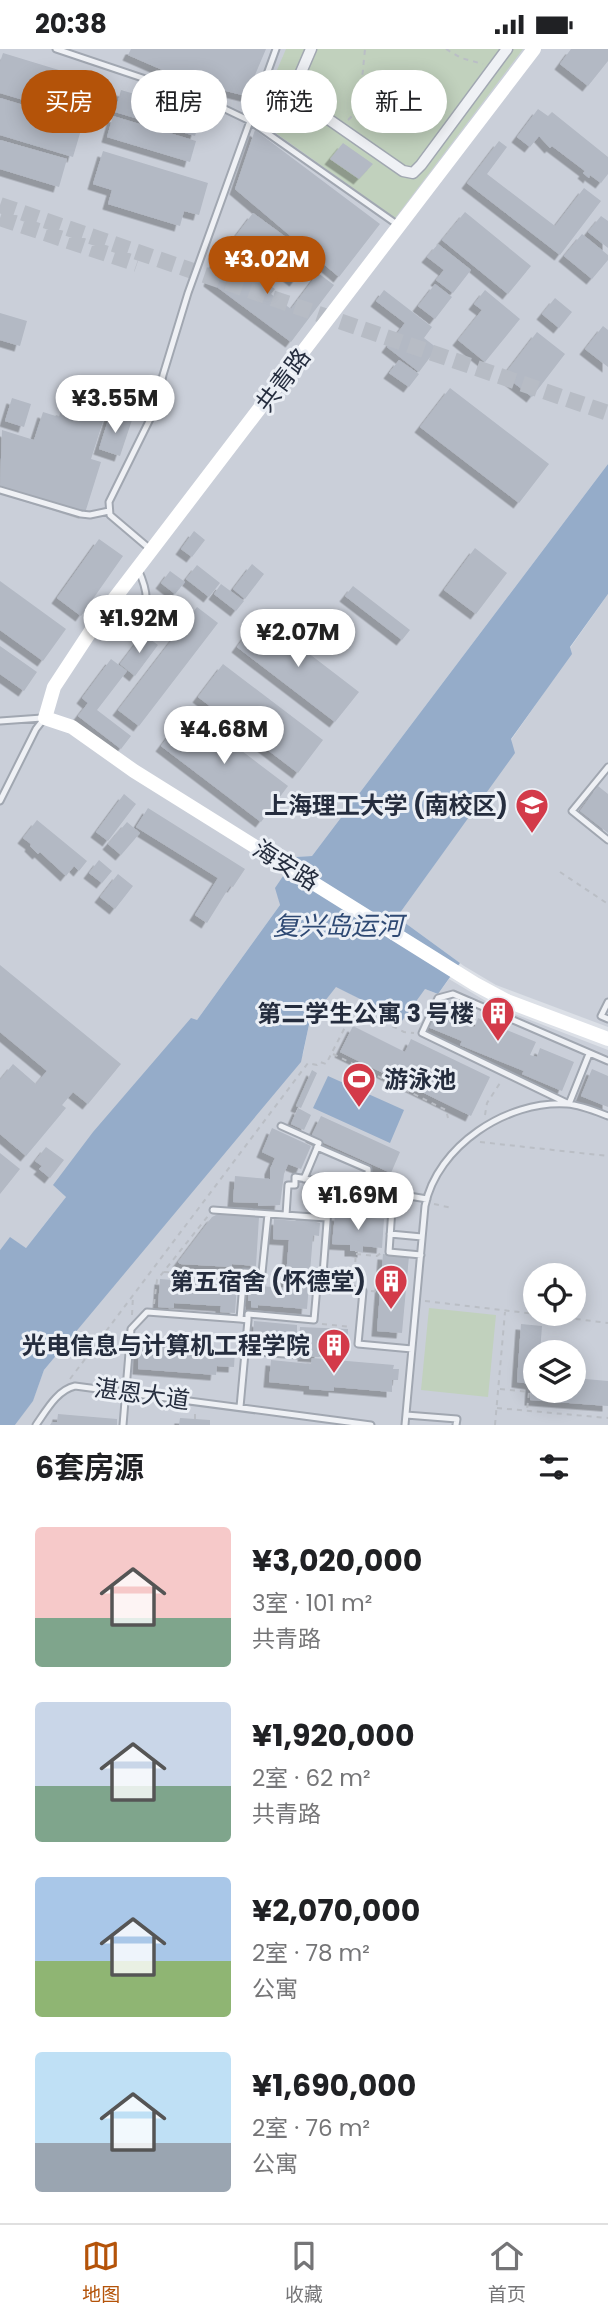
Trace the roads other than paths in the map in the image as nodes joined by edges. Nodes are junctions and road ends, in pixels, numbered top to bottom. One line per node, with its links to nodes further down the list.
1 (56, 49): 7 (lane)
2 (276, 49): 6 (lane)
3 (311, 49): 4 (street)
4 (507, 49)
5 (534, 49): 10 (street, 共青路)
6 (268, 70)
7 (241, 117)
8 (246, 133): 12 (lane)
9 (267, 133): 10 (lane)
10 (400, 227): 13 (street, 共青路)
11 (0, 490): 12 (lane)
12 (109, 511): 13 (lane)
13 (153, 551): 14 (street, 共青路)
14 (138, 569): 15 (street, 共青路); 15 (lane)
15 (98, 620): 16 (street, 共青路)
16 (46, 718): 17 (lane); 19 (lane); 23 (street, 海安路)
17 (0, 721)
18 (608, 767): 20 (lane)
19 (0, 801)
20 (608, 840)
21 (608, 1002): 22 (lane)
22 (608, 1019)
23 (608, 1039)
24 (589, 1054): 25 (lane); 26 (lane); 26 (lane)
25 (608, 1061)
26 (569, 1104): 27 (lane); 34 (lane)
27 (608, 1117)
28 (281, 1126): 29 (lane)
29 (317, 1147): 30 (lane); 32 (lane)
30 (304, 1179): 31 (lane); 37 (lane)
31 (330, 1183): 32 (lane); 38 (lane)
32 (369, 1189): 33 (lane)
33 (393, 1194): 34 (lane); 39 (lane)
34 (426, 1200): 40 (lane)
35 (213, 1210): 36 (lane)
36 (268, 1214): 37 (lane); 43 (lane)
37 (286, 1215): 38 (lane)
38 (327, 1218): 42 (lane)
39 (390, 1234): 40 (lane); 41 (lane)
40 (422, 1237): 41 (lane)
41 (421, 1255): 45 (lane)
42 (322, 1287): 44 (lane); 45 (lane)
43 (240, 1319): 44 (lane); 48 (lane)
44 (248, 1320): 46 (lane)
45 (412, 1349): 50 (lane)
46 (245, 1351): 47 (lane); 49 (lane)
47 (298, 1355)
48 (126, 1392): 49 (lane, 湛恩大道); 52 (lane, 湛恩大道); 53 (lane)
49 (240, 1408): 51 (lane, 湛恩大道)
50 (406, 1415): 56 (lane); 57 (lane)
51 (305, 1416): 54 (lane); 55 (lane, 湛恩大道)
52 (36, 1425)
53 (123, 1425)
54 (304, 1425)
55 (371, 1425)
56 (405, 1425)
57 (456, 1425)

